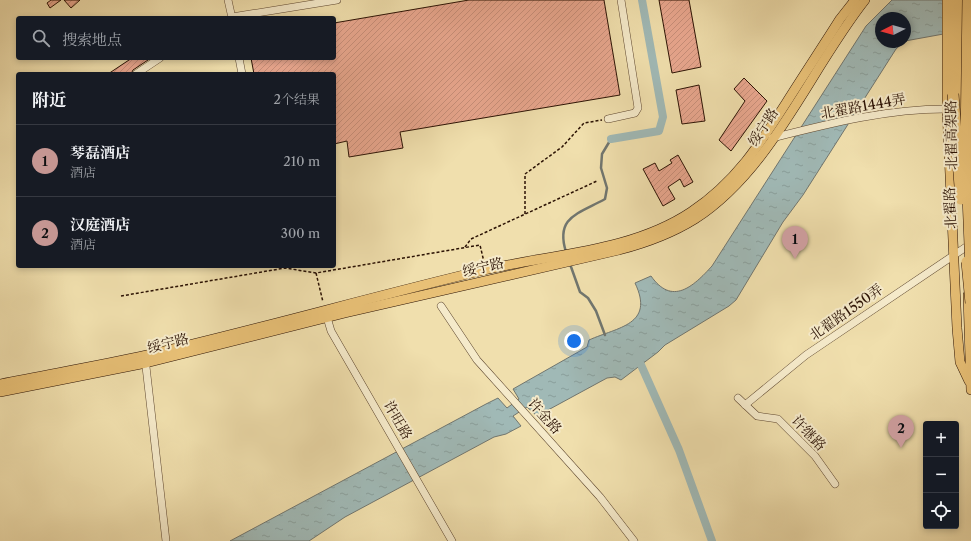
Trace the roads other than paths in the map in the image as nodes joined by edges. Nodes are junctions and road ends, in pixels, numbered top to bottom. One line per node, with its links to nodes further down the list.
1 (228, 0): 10 (street)
2 (337, 0): 11 (street)
3 (621, 0): 19 (street)
4 (855, 0): 21 (main road, 绥宁路)
5 (865, 0): 20 (main road, 绥宁路)
6 (947, 0): 17 (main road)
7 (954, 0): 29 (highway, bridge)
8 (962, 0): 18 (main road, 北翟路)
9 (968, 0): 26 (highway, 北翟高架路, bridge)
10 (232, 16)
11 (244, 16)
12 (157, 60): 14 (street)
13 (239, 60): 15 (street)
14 (139, 72)
15 (242, 72)
16 (971, 108): 18 (street, 北翟路1444弄)
17 (947, 109): 18 (street, 北翟路1444弄); 20 (street, 北翟路1444弄); 23 (main road)
18 (959, 109): 22 (main road, 北翟路)
19 (608, 119)
20 (773, 138): 21 (street, 北翟路1444弄); 24 (main road, 绥宁路)
21 (762, 141): 24 (main road, 绥宁路)
22 (966, 246): 23 (street, 北翟路1550弄); 29 (main road, 北翟路)
23 (955, 253): 27 (main road); 37 (street, 北翟路1550弄)
24 (569, 258): 25 (main road, 绥宁路)
25 (548, 263): 30 (main road, 绥宁路); 30 (main road, 绥宁路)
26 (971, 270)
27 (956, 283): 29 (main road); 33 (main road)
28 (441, 306): 41 (street, 许金路)
29 (970, 307): 33 (main road, 北翟路)
30 (326, 314): 31 (main road, 绥宁路); 40 (street, 许旺路)
31 (146, 359): 32 (main road, 绥宁路); 35 (main road, 绥宁路); 39 (street)
32 (0, 384)
33 (971, 386): 34 (main road, 北翟路)
34 (971, 390)
35 (0, 392)
36 (738, 398): 37 (street, 许继路)
37 (745, 405): 38 (street, 许继路)
38 (835, 484)
39 (166, 541)
40 (452, 541)
41 (634, 541)

